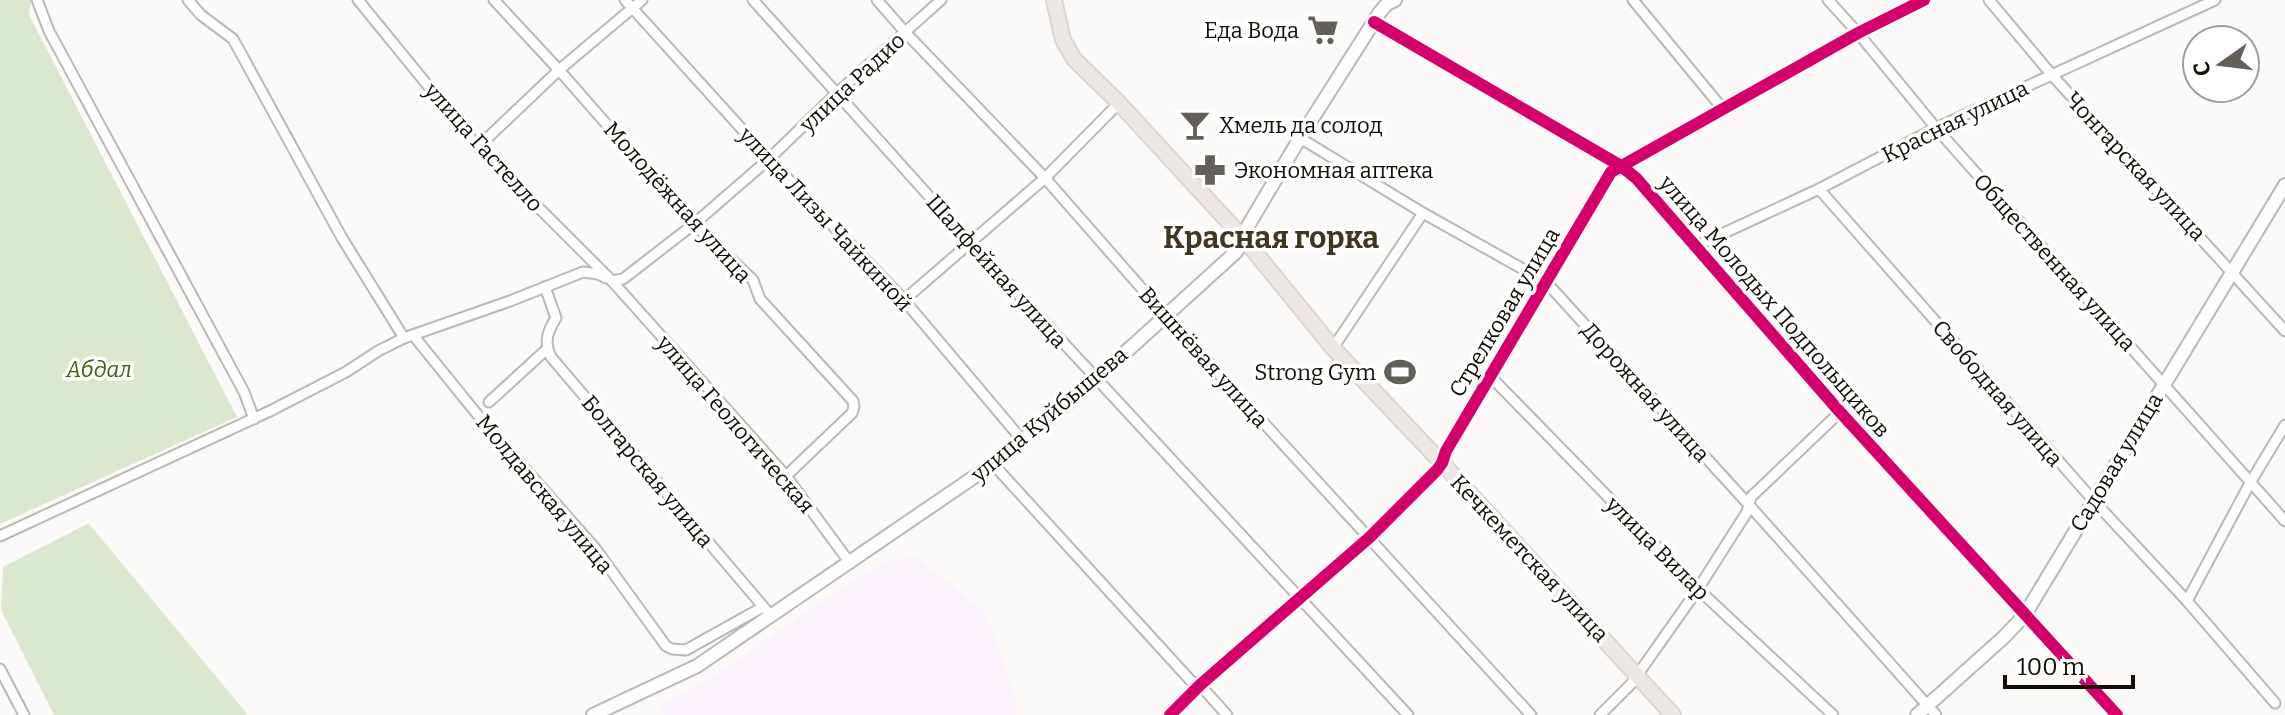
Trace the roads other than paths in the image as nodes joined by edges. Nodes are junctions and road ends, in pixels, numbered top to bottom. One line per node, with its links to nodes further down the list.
1 (37, 0): 54 (street)
2 (188, 0): 46 (street, Молдавская улица)
3 (358, 0): 28 (street, улица Гастелло)
4 (494, 0): 21 (street, Молодёжная улица)
5 (625, 0): 17 (street, улица Лизы Чайкиной)
6 (642, 0): 17 (street)
7 (753, 0): 23 (street, Шалфейная улица)
8 (877, 0): 19 (street, Вишнёвая улица)
9 (941, 0): 19 (street, улица Радио)
10 (1054, 0): 24 (main road, Кечкеметская улица)
11 (1395, 0): 18 (main road, улица Куйбышева)
12 (1633, 0): 25 (street)
13 (1828, 0): 20 (street, Общественная улица)
14 (1924, 0): 20 (street, Стрелковая улица)
15 (1989, 0): 22 (street, Чонгарская улица)
16 (2215, 0): 22 (street, Красная улица)
17 (632, 8): 21 (street); 29 (street, улица Лизы Чайкиной)
18 (1374, 22): 27 (main road, улица Куйбышева); 30 (street, улица Молодых Подпольщиков)
19 (905, 32): 23 (street, улица Радио); 31 (street, Вишнёвая улица)
20 (1858, 33): 25 (street, Стрелковая улица); 26 (street, Общественная улица)
21 (559, 70): 28 (street); 35 (street, Молодёжная улица)
22 (2051, 74): 26 (street, Красная улица); 39 (street, Чонгарская улица)
23 (838, 92): 29 (street, улица Радио); 37 (street, Шалфейная улица)
24 (1119, 103): 31 (street); 36 (main road, Кечкеметская улица)
25 (1722, 108): 30 (street, Стрелковая улица)
26 (1936, 128): 33 (street, Красная улица); 51 (street, Общественная улица)
27 (1300, 138): 34 (street, Дорожная улица); 36 (main road, улица Куйбышева)
28 (478, 147): 41 (street, улица Гастелло)
29 (769, 159): 35 (street, улица Радио); 43 (street, улица Лизы Чайкиной)
30 (1621, 166): 38 (street, улица Молодых Подпольщиков); 40 (street, Стрелковая улица)
31 (1045, 178): 37 (street); 44 (street, Вишнёвая улица)
32 (2285, 185): 39 (main road, Садовая улица)
33 (1819, 189): 38 (street, Красная улица); 61 (street, Свободная улица)
34 (1423, 213): 40 (street, Дорожная улица); 47 (street)
35 (694, 224): 41 (street, улица Радио); 59 (street, Молодёжная улица)
36 (1245, 240): 44 (main road, улица Куйбышева); 47 (main road, Кечкеметская улица)
37 (971, 243): 43 (street); 50 (street, Шалфейная улица)
38 (1696, 246): 53 (street, улица Молодых Подпольщиков)
39 (2233, 272): 45 (street, Чонгарская улица); 51 (main road, Садовая улица)
40 (1546, 282): 49 (street, Стрелковая улица); 62 (street, Дорожная улица)
41 (615, 285): 42 (street); 59 (street, улица Геологическая)
42 (545, 287): 46 (street); 48 (street)
43 (904, 300): 56 (street, улица Лизы Чайкиной)
44 (1165, 315): 50 (main road, улица Куйбышева); 65 (street, Вишнёвая улица)
45 (2285, 331)
46 (408, 336): 54 (street); 70 (street, Молдавская улица)
47 (1333, 348): 57 (main road, Кечкеметская улица)
48 (547, 349): 52 (street); 70 (street, Болгарская улица)
49 (1489, 375): 57 (street, Стрелковая улица); 67 (street, улица Вилар)
50 (1096, 379): 56 (main road, улица Куйбышева); 68 (street, Шалфейная улица)
51 (2163, 384): 60 (street, Общественная улица); 61 (main road, Садовая улица)
52 (489, 402)
53 (1840, 412): 62 (street); 71 (street, улица Молодых Подпольщиков)
54 (254, 419): 64 (street)
55 (2285, 425): 60 (street)
56 (1023, 441): 58 (main road, улица Куйбышева)
57 (1442, 463): 65 (street, Стрелковая улица); 73 (main road, Кечкеметская улица)
58 (993, 464): 66 (main road, улица Куйбышева); 74 (street)
59 (786, 476): 66 (street, улица Геологическая)
60 (2250, 483): 63 (street, Общественная улица); 69 (street)
61 (2093, 500): 69 (street, Свободная улица); 71 (main road, Садовая улица)
62 (1749, 505): 67 (street); 76 (street, Дорожная улица)
63 (2285, 521)
64 (2, 537)
65 (1370, 537): 68 (street, Стрелковая улица); 82 (street, Вишнёвая улица)
66 (850, 563): 70 (main road, улица Куйбышева)
67 (1698, 589): 73 (street); 85 (street, улица Вилар)
68 (1300, 597): 74 (street, Стрелковая улица); 81 (street, Шалфейная улица)
69 (2187, 601): 75 (street, Свободная улица)
70 (767, 612): 78 (main road, улица Куйбышева)
71 (2024, 616): 76 (main road, Садовая улица); 86 (street, улица Молодых Подпольщиков)
72 (0, 669): 77 (street)
73 (1637, 674): 83 (street); 84 (main road, Кечкеметская улица)
74 (1200, 685): 79 (street, Стрелковая улица); 80 (street)
75 (2275, 703)
76 (1927, 712)
77 (24, 715)
78 (593, 715)
79 (1170, 715)
80 (1227, 715)
81 (1408, 715)
82 (1531, 715)
83 (1600, 715)
84 (1673, 715)
85 (1833, 715)
86 (2117, 715)

